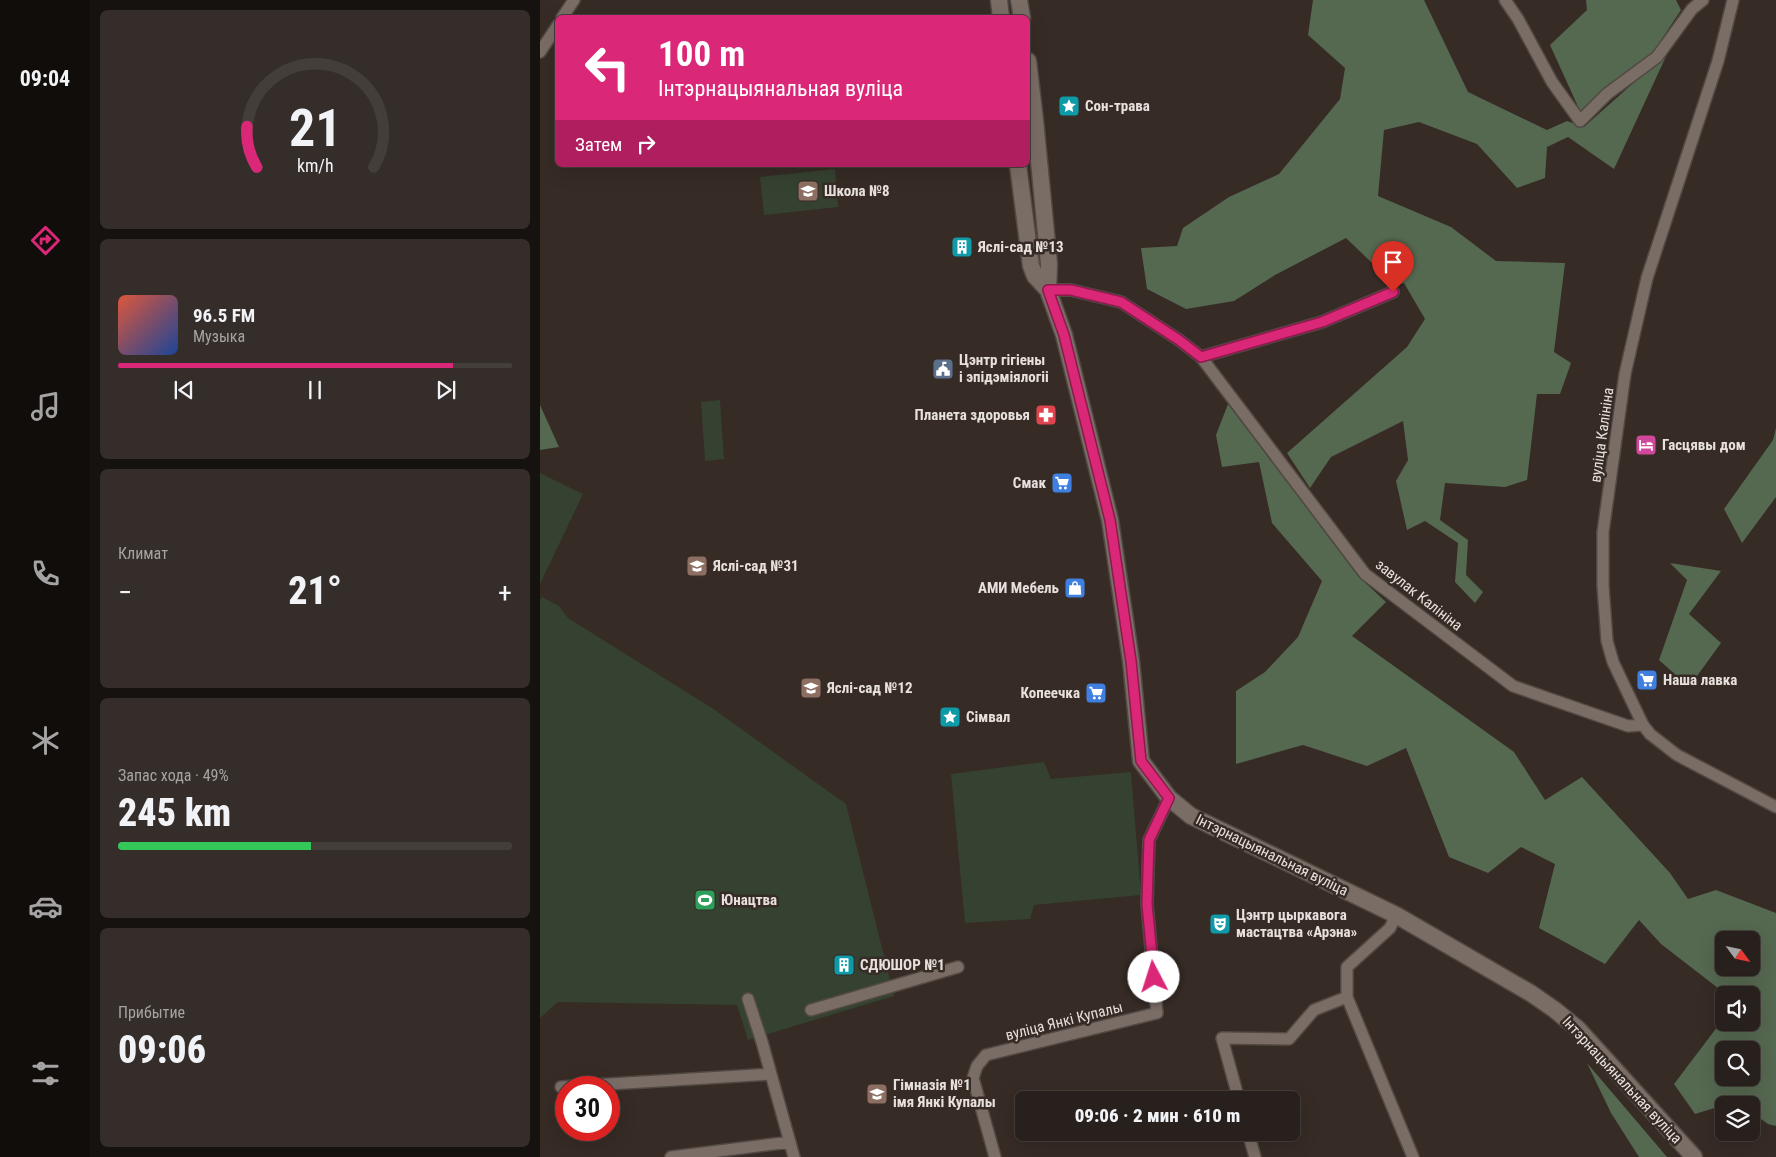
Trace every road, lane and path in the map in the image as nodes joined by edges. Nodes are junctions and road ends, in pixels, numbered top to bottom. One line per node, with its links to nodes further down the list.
1 (574, 0): 7 (street)
2 (999, 0): 8 (main road)
3 (1019, 0): 9 (main road)
4 (1505, 0): 5 (street)
5 (1703, 0)
6 (1733, 0): 17 (street, вуліца Калініна)
7 (564, 15)
8 (1001, 15)
9 (1022, 15)
10 (555, 30): 11 (street)
11 (540, 52)
12 (1030, 78): 14 (main road, Інтэрнацыянальная вуліца)
13 (1018, 167): 14 (main road, Інтэрнацыянальная вуліца)
14 (1048, 290): 16 (street, завулак Калініна); 18 (main road, Інтэрнацыянальная вуліца)
15 (1393, 292): 16 (street)
16 (1201, 357): 17 (street, завулак Калініна)
17 (1643, 725): 19 (street, вуліца Калініна)
18 (1169, 798): 20 (main road, Інтэрнацыянальная вуліца); 32 (street, вуліца Янкі Купалы)
19 (1776, 807)
20 (1396, 915): 22 (street); 35 (main road, Інтэрнацыянальная вуліца)
21 (958, 967): 24 (street)
22 (1347, 997): 27 (street); 34 (street)
23 (748, 999): 25 (street)
24 (811, 1010)
25 (771, 1074): 26 (street); 29 (street)
26 (620, 1084)
27 (1237, 1091)
28 (1251, 1141): 33 (street)
29 (790, 1142): 30 (street); 31 (street)
30 (671, 1157)
31 (794, 1157)
32 (995, 1157)
33 (1255, 1157)
34 (1413, 1157)
35 (1694, 1157)

